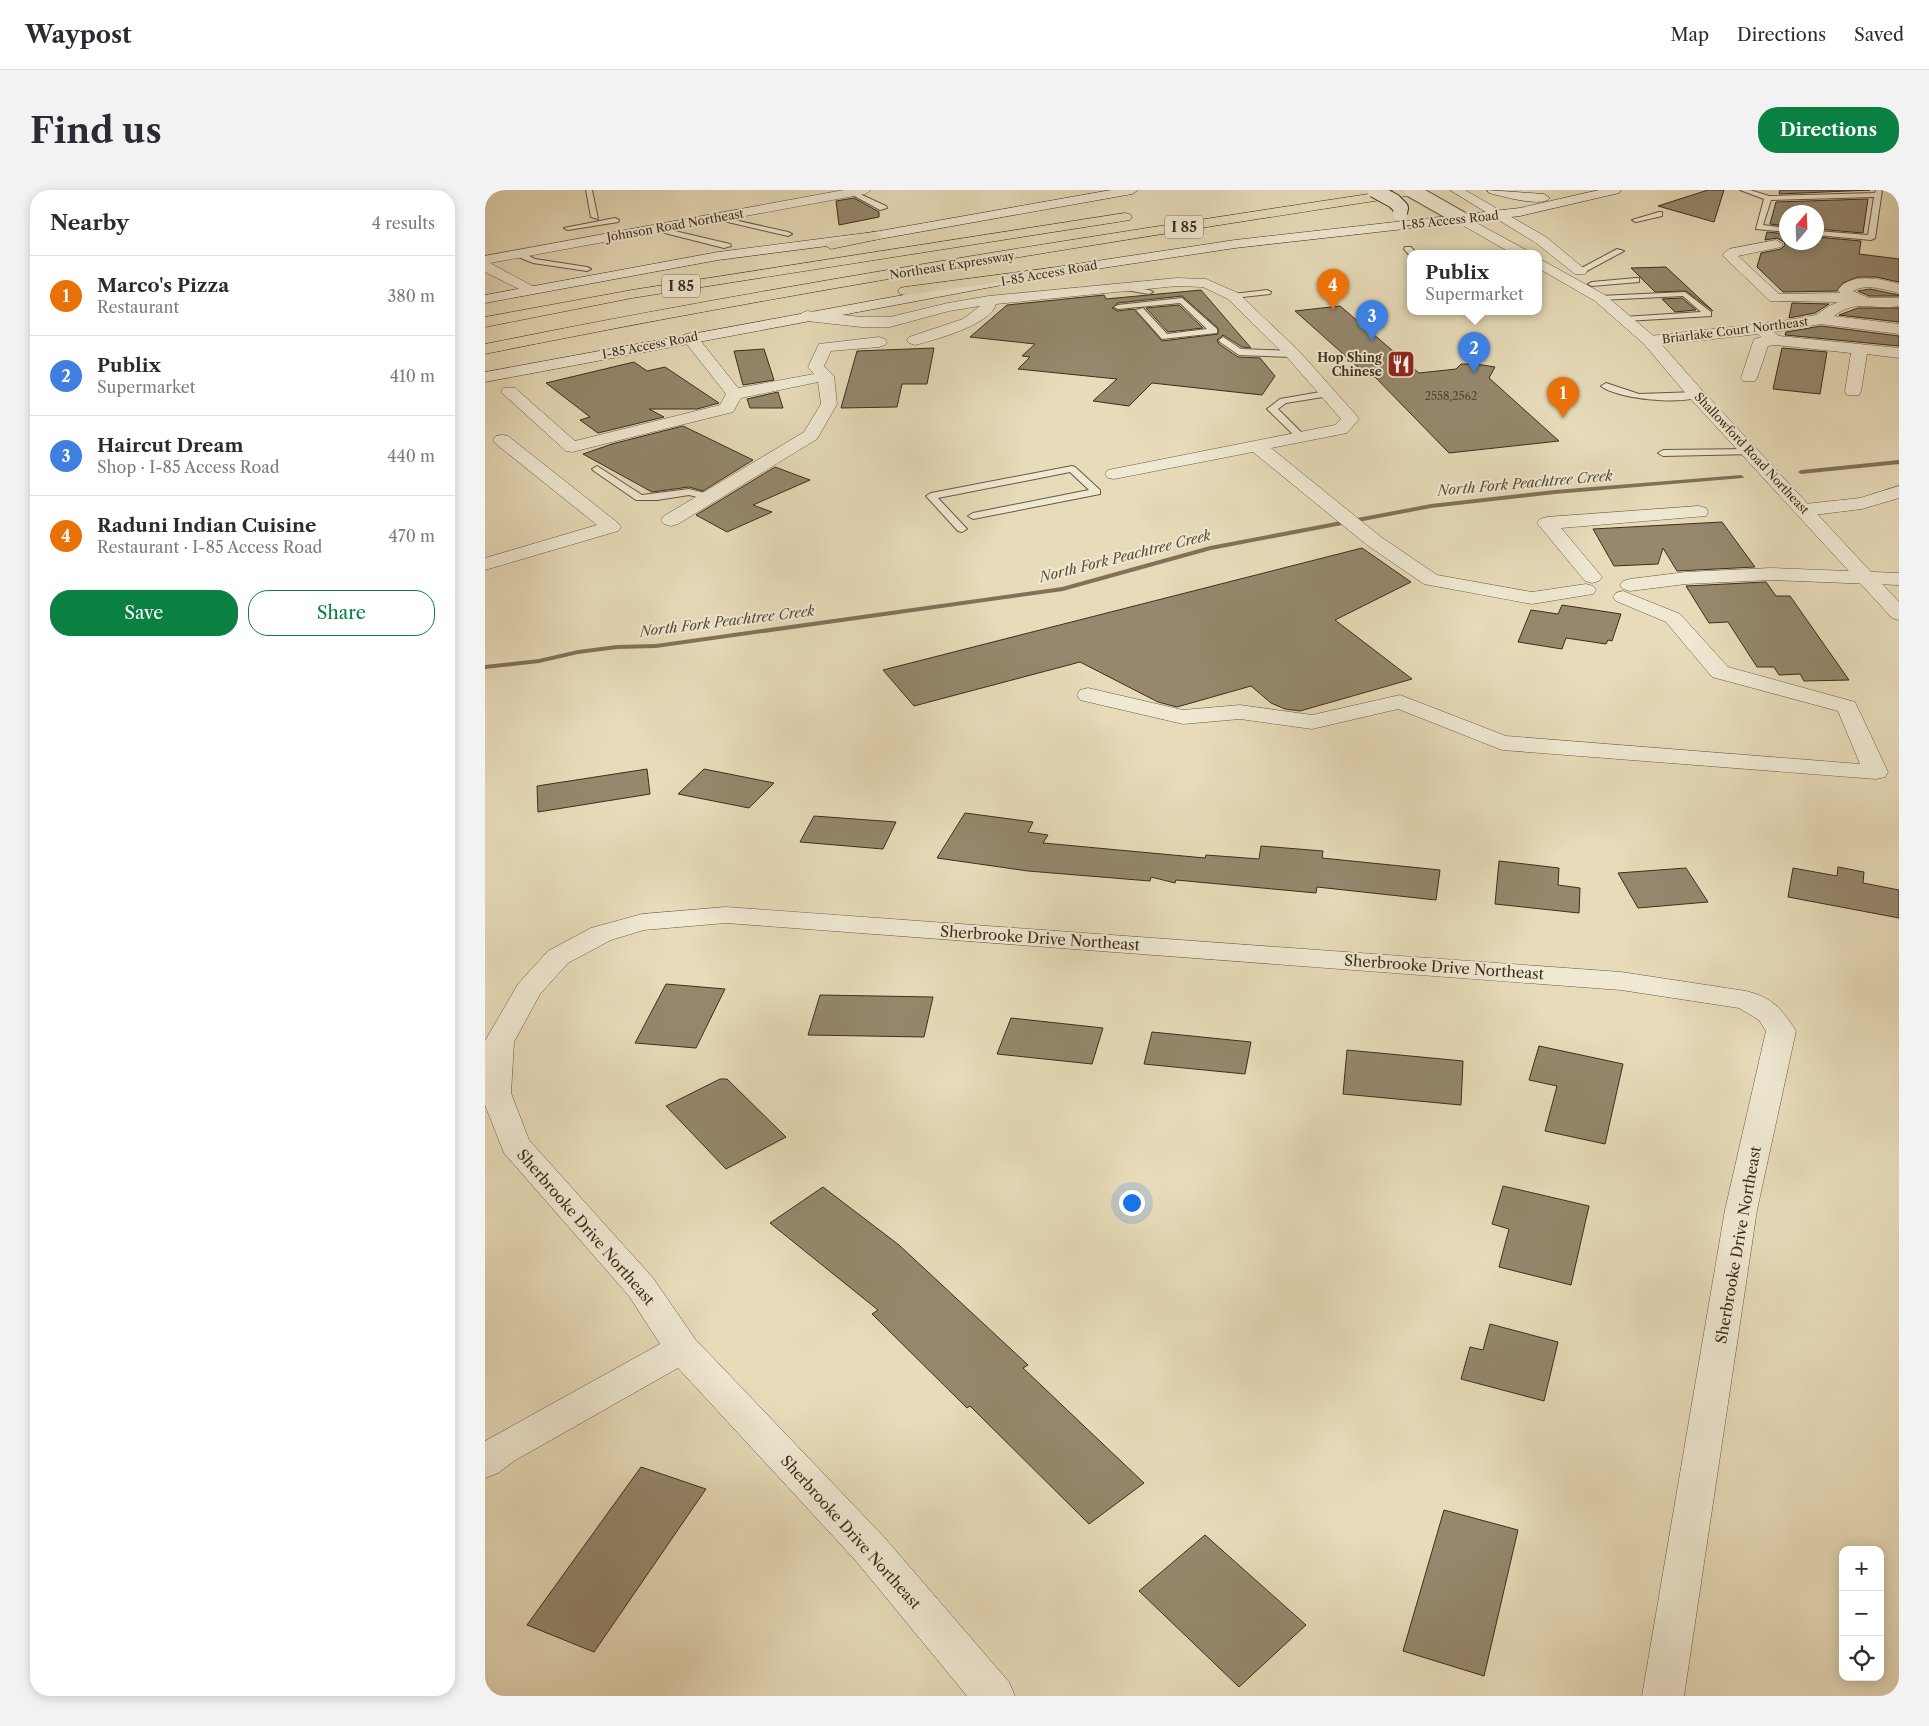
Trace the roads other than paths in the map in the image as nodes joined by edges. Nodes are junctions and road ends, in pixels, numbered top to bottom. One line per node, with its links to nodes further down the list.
1 (589, 190): 19 (lane)
2 (1133, 190): 31 (street)
3 (1374, 190): 25 (street, bridge)
4 (1411, 190): 21 (street, bridge)
5 (1420, 190): 68 (highway, Northeast Expressway / I 85)
6 (1456, 190): 15 (street, Shallowford Road Northeast)
7 (1493, 190): 12 (street)
8 (1615, 190): 12 (street, I-85 Access Road)
9 (1743, 190): 13 (lane)
10 (858, 191): 14 (lane); 18 (street, Johnson Road Northeast)
11 (1878, 192): 13 (lane); 29 (lane)
12 (1588, 197): 15 (street, I-85 Access Road)
13 (1768, 198): 26 (lane)
14 (883, 208)
15 (1499, 214): 21 (street, I-85 Access Road); 42 (street, Shallowford Road Northeast)
16 (1659, 214): 22 (lane)
17 (1134, 215): 65 (highway, Northeast Expressway / I 85)
18 (715, 217): 24 (street, Johnson Road Northeast); 28 (lane)
19 (596, 220): 20 (lane); 23 (lane); 30 (lane)
20 (615, 220)
21 (1462, 220): 25 (street, I-85 Access Road); 32 (street)
22 (1636, 220)
23 (567, 228)
24 (656, 228): 30 (street, Johnson Road Northeast); 34 (lane)
25 (1367, 228): 27 (street, I-85 Access Road)
26 (1779, 229)
27 (1328, 233): 32 (street); 43 (street, I-85 Access Road)
28 (788, 234)
29 (1824, 234)
30 (613, 236): 37 (street, Johnson Road Northeast)
31 (874, 236): 48 (street); 58 (highway)
32 (1489, 236): 35 (street)
33 (1776, 244): 53 (street)
34 (727, 246)
35 (1515, 250)
36 (1621, 251): 42 (lane)
37 (519, 254): 38 (street, Johnson Road Northeast); 41 (lane)
38 (485, 260)
39 (485, 266): 48 (street)
40 (1542, 266): 52 (street, Shallowford Road Northeast)
41 (587, 269)
42 (1579, 271): 45 (street, Shallowford Road Northeast)
43 (1050, 272): 59 (street, I-85 Access Road); 68 (highway)
44 (1636, 280): 45 (lane)
45 (1592, 284): 52 (street, Shallowford Road Northeast)
46 (1120, 287): 49 (lane); 51 (street); 55 (street)
47 (1899, 289): 53 (street)
48 (529, 290): 54 (street)
49 (1149, 292)
50 (1267, 292): 51 (lane)
51 (1233, 296): 78 (street)
52 (1600, 298): 63 (street, Shallowford Road Northeast); 63 (lane)
53 (1854, 298): 56 (street); 64 (street, Briarlake Court Northeast)
54 (485, 299)
55 (989, 300): 62 (street); 70 (street)
56 (1899, 302)
57 (1117, 307): 60 (lane)
58 (485, 309)
59 (843, 310): 61 (street, I-85 Access Road); 62 (street)
60 (1139, 310)
61 (807, 316): 62 (street); 69 (street, I-85 Access Road)
62 (918, 316)
63 (1626, 319): 73 (street, Shallowford Road Northeast)
64 (1821, 319): 66 (street, Briarlake Court Northeast); 67 (street, Briarlake Court Northeast)
65 (485, 322)
66 (1760, 329): 72 (street); 73 (street, Briarlake Court Northeast)
67 (1899, 329)
68 (566, 332): 75 (highway, Northeast Expressway / I 85)
69 (690, 338): 80 (street, I-85 Access Road); 85 (street)
70 (915, 340)
71 (1223, 340): 78 (lane)
72 (1775, 340): 76 (street); 81 (street)
73 (1650, 341): 87 (street, Shallowford Road Northeast)
74 (879, 342): 79 (street)
75 (485, 349)
76 (1860, 349): 77 (street); 83 (street)
77 (1899, 353)
78 (1293, 354): 86 (street)
79 (826, 376): 85 (street); 96 (street)
80 (485, 378)
81 (1749, 378)
82 (1606, 386): 87 (lane)
83 (1853, 391)
84 (509, 392): 85 (street)
85 (735, 394)
86 (1326, 394): 88 (street); 88 (lane)
87 (1697, 395): 91 (street, Shallowford Road Northeast)
88 (1300, 436): 90 (street)
89 (502, 440): 102 (street)
90 (1256, 445): 94 (street); 105 (street)
91 (1751, 452): 92 (lane); 97 (street, Shallowford Road Northeast)
92 (1663, 453)
93 (597, 469): 96 (lane)
94 (1114, 474)
95 (1899, 492): 97 (street)
96 (709, 497): 100 (street)
97 (1805, 510): 103 (street, Shallowford Road Northeast)
98 (1699, 512): 105 (street)
99 (973, 516): 101 (lane)
100 (671, 520)
101 (962, 529)
102 (485, 564)
103 (1867, 578): 104 (street); 106 (street); 107 (street, Shallowford Road Northeast)
104 (1899, 579)
105 (1589, 584): 106 (street)
106 (1626, 591): 110 (street)
107 (1899, 614)
108 (1381, 688): 110 (street)
109 (1088, 695): 110 (street)
110 (1400, 702)
111 (683, 1349): 112 (street); 113 (street, Sherbrooke Drive Northeast); 114 (street, Sherbrooke Drive Northeast)
112 (485, 1462)
113 (994, 1696)
114 (1663, 1696)

